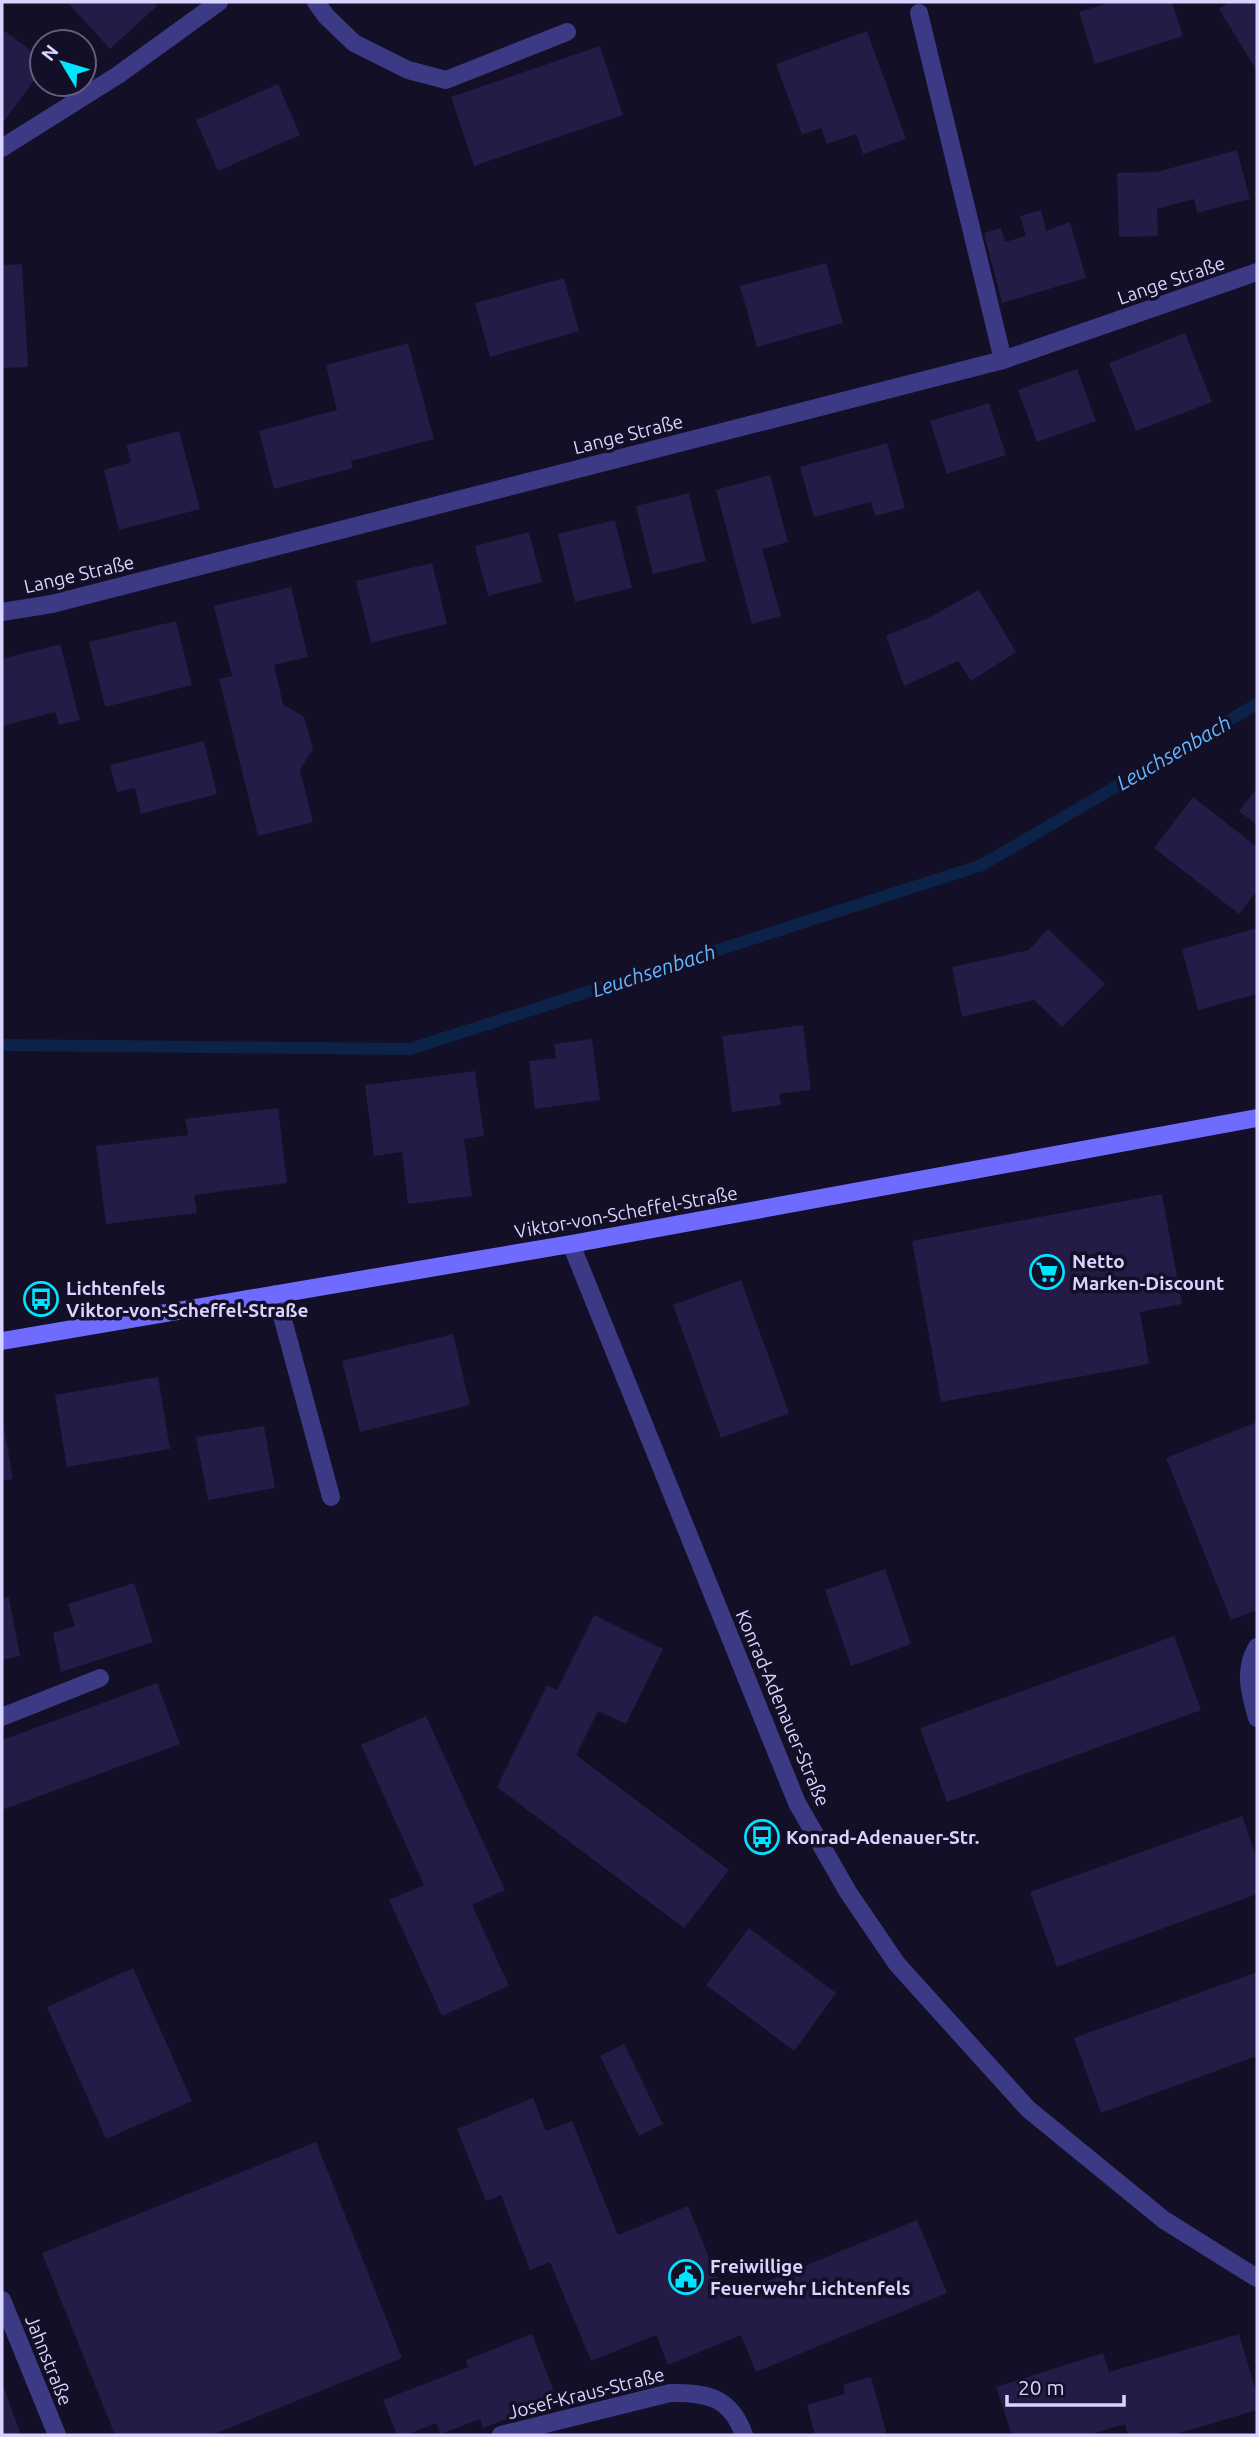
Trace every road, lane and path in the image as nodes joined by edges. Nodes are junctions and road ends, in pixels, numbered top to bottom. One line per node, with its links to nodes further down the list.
1 (219, 2): 5 (street)
2 (316, 2): 4 (street)
3 (919, 12): 7 (street)
4 (568, 32)
5 (2, 148)
6 (1257, 272): 7 (street, Lange Straße)
7 (1003, 360): 8 (street, Lange Straße)
8 (2, 612)
9 (1257, 1118): 10 (street, Viktor-von-Scheffel-Straße)
10 (571, 1244): 11 (street, Viktor-von-Scheffel-Straße); 18 (street, Konrad-Adenauer-Straße)
11 (276, 1294): 12 (street, Viktor-von-Scheffel-Straße); 13 (street)
12 (2, 1341)
13 (331, 1497)
14 (1257, 1647): 17 (street)
15 (100, 1678): 16 (street)
16 (2, 1717)
17 (1257, 1718)
18 (1257, 2278)
19 (2, 2301): 20 (street, Jahnstraße)
20 (57, 2435)
21 (501, 2435): 22 (street, Josef-Kraus-Straße)
22 (744, 2435)

